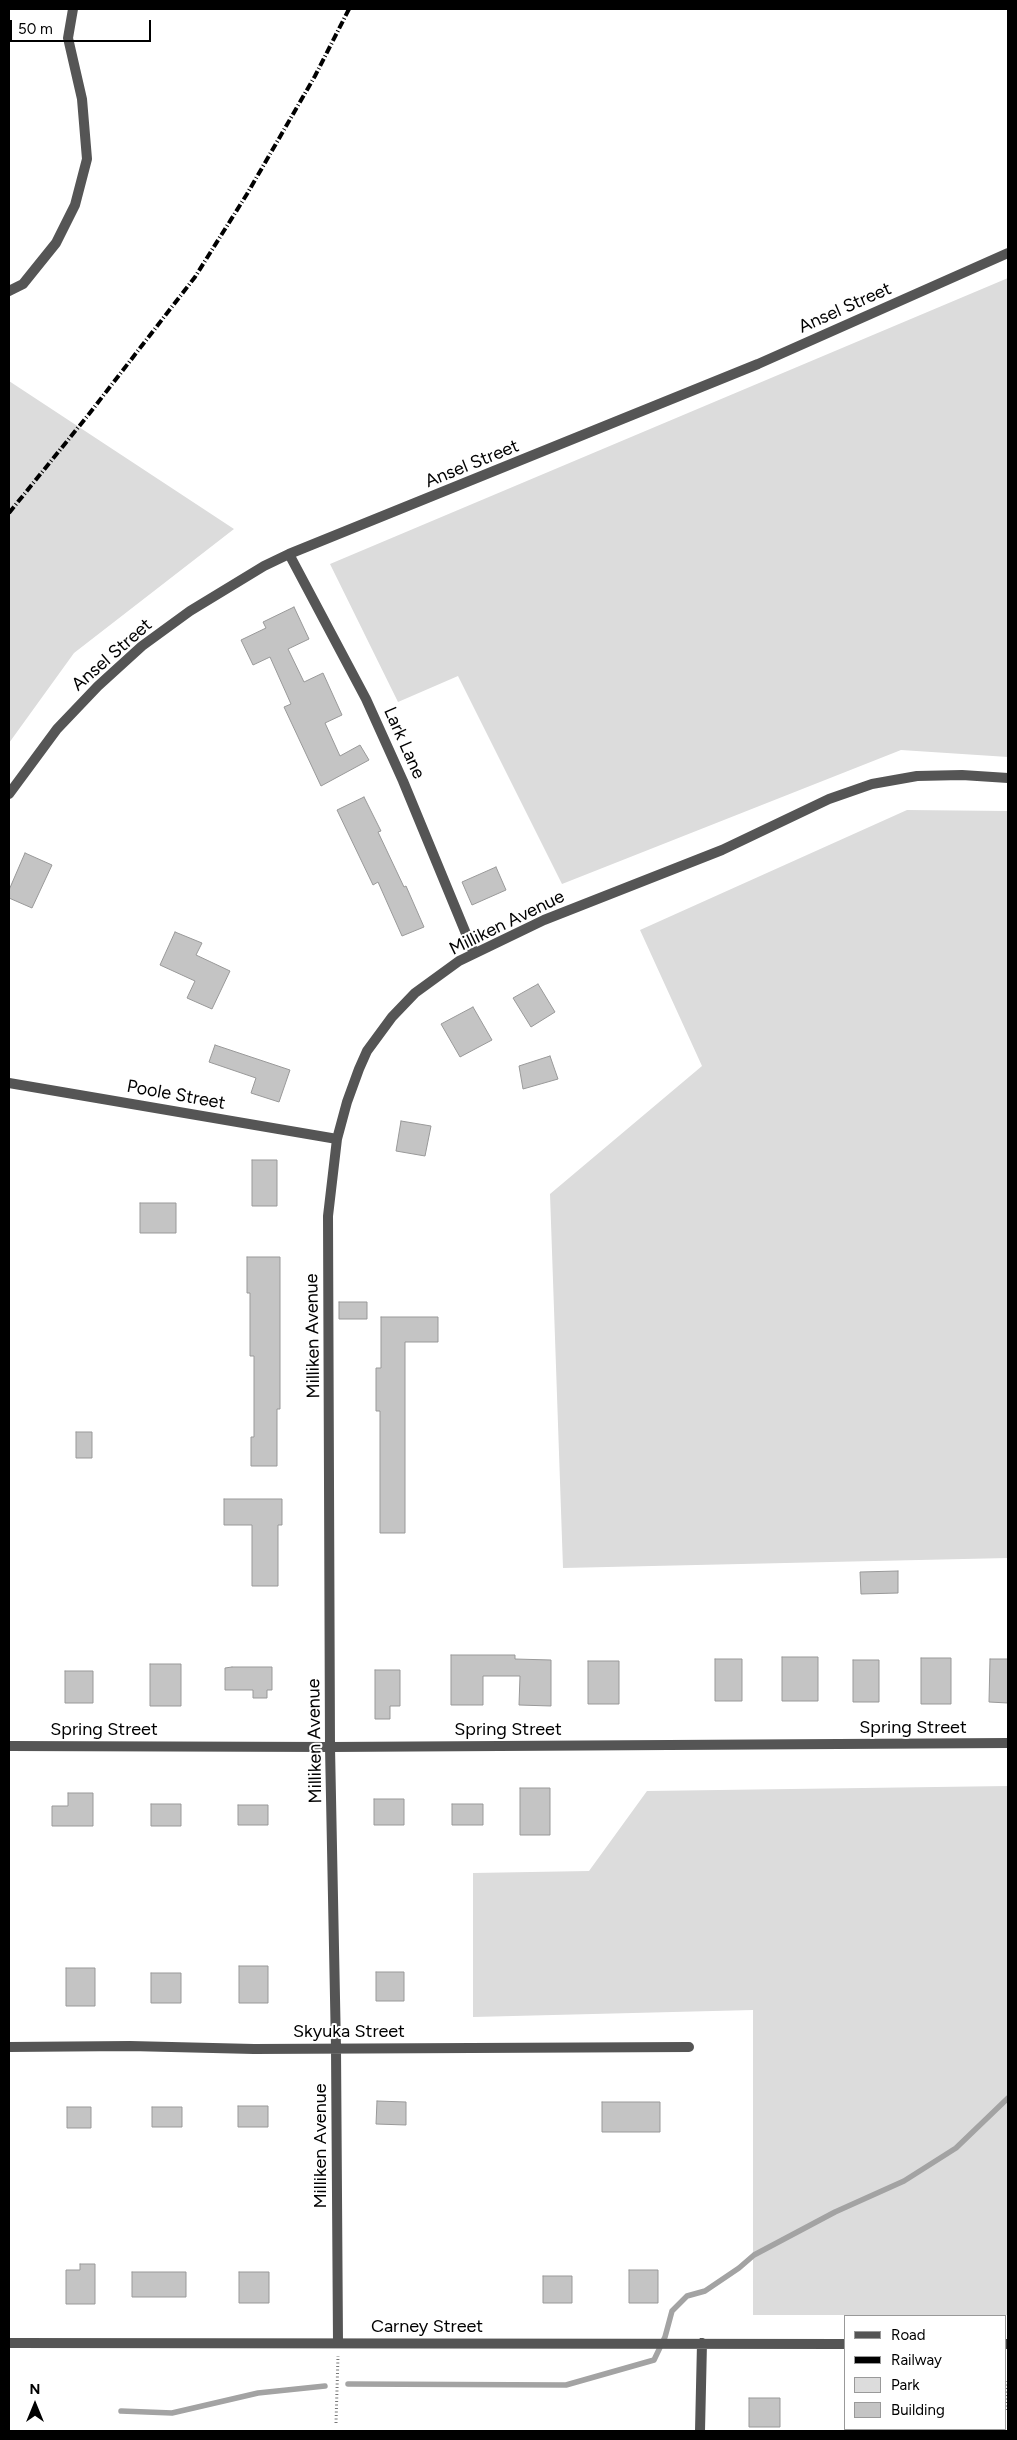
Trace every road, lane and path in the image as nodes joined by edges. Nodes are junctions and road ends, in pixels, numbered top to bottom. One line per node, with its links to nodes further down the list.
1 (73, 9): 3 (street)
2 (1008, 253): 4 (street, Ansel Street)
3 (9, 291)
4 (289, 554): 6 (street, Ansel Street); 7 (street, Lark Lane)
5 (1008, 778): 7 (street, Milliken Avenue)
6 (9, 794)
7 (474, 953): 9 (street, Milliken Avenue)
8 (9, 1083): 9 (street, Poole Street)
9 (338, 1139): 12 (street, Milliken Avenue)
10 (1008, 1743): 12 (street, Spring Street)
11 (9, 1746): 12 (street, Spring Street)
12 (330, 1747): 15 (street, Milliken Avenue)
13 (9, 2047): 15 (street, Skyuka Street)
14 (689, 2047): 15 (street, Skyuka Street)
15 (336, 2048): 17 (street, Milliken Avenue)
16 (9, 2343): 17 (street, Carney Street)
17 (338, 2343): 18 (street, Carney Street); 22 (path)
18 (702, 2343): 19 (street, Carney Street); 23 (street)
19 (844, 2344)
20 (1008, 2379): 21 (path)
21 (1007, 2394)
22 (336, 2423)
23 (700, 2431)

